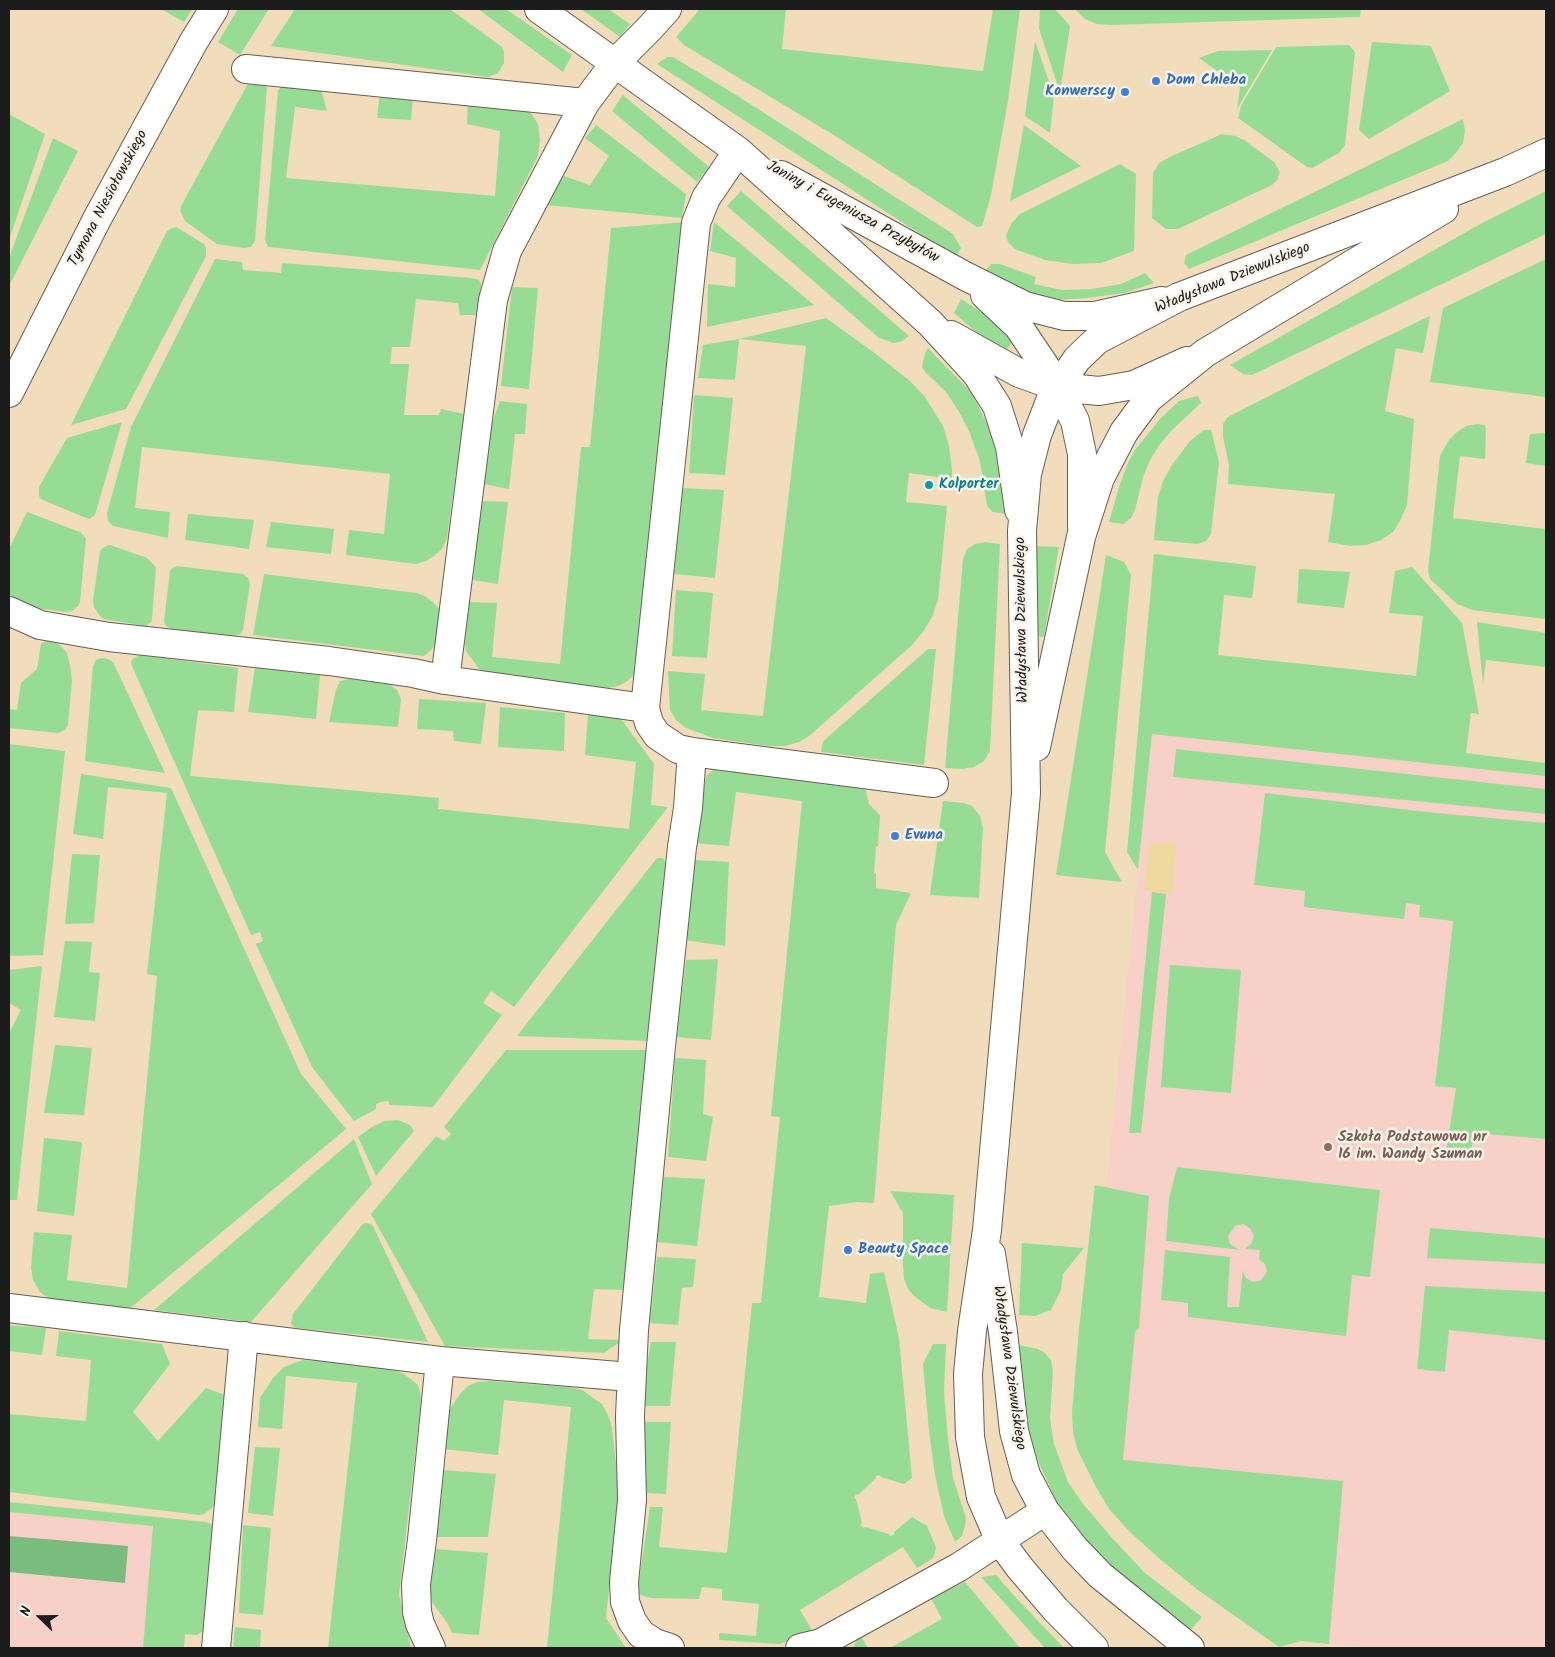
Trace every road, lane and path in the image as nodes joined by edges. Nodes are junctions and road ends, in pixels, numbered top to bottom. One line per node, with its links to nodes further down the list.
1 (214, 9): 15 (street, Tymona Niesiołowskiego)
2 (539, 9): 4 (street, Janiny i Eugeniusza Przybyłów)
3 (667, 9): 4 (street)
4 (615, 63): 6 (street); 7 (street, Janiny i Eugeniusza Przybyłów)
5 (246, 69): 6 (street)
6 (585, 104): 19 (street)
7 (738, 151): 10 (street, Janiny i Eugeniusza Przybyłów); 12 (street, Janiny i Eugeniusza Przybyłów); 20 (street)
8 (1546, 153): 9 (street, Władysława Dziewulskiego)
9 (1505, 172): 11 (street, Władysława Dziewulskiego); 13 (street, Władysława Dziewulskiego)
10 (965, 276): 11 (street, Janiny i Eugeniusza Przybyłów); 14 (street, Janiny i Eugeniusza Przybyłów)
11 (1179, 297): 14 (street, Władysława Dziewulskiego)
12 (930, 323): 14 (street, Janiny i Eugeniusza Przybyłów); 16 (street, Janiny i Eugeniusza Przybyłów)
13 (1205, 354): 14 (street, Janiny i Eugeniusza Przybyłów); 17 (street, Władysława Dziewulskiego)
14 (1058, 387): 16 (street, Władysława Dziewulskiego); 17 (street, Janiny i Eugeniusza Przybyłów)
15 (9, 392)
16 (1022, 531): 23 (street, Władysława Dziewulskiego)
17 (1082, 537): 23 (street, Władysława Dziewulskiego)
18 (9, 611): 19 (street)
19 (445, 680): 20 (street)
20 (645, 708): 21 (street)
21 (692, 752): 22 (street); 28 (street)
22 (934, 783)
23 (1026, 793): 24 (street, Władysława Dziewulskiego)
24 (987, 1230): 29 (street, Władysława Dziewulskiego); 30 (street, Władysława Dziewulskiego)
25 (9, 1308): 26 (street)
26 (244, 1336): 27 (street); 31 (street)
27 (440, 1361): 28 (street); 32 (street)
28 (630, 1378): 33 (street)
29 (1045, 1512): 30 (street); 36 (street, Władysława Dziewulskiego)
30 (1000, 1541): 34 (street); 35 (street, Władysława Dziewulskiego)
31 (216, 1648)
32 (431, 1648)
33 (668, 1648)
34 (800, 1648)
35 (1094, 1648)
36 (1190, 1648)

